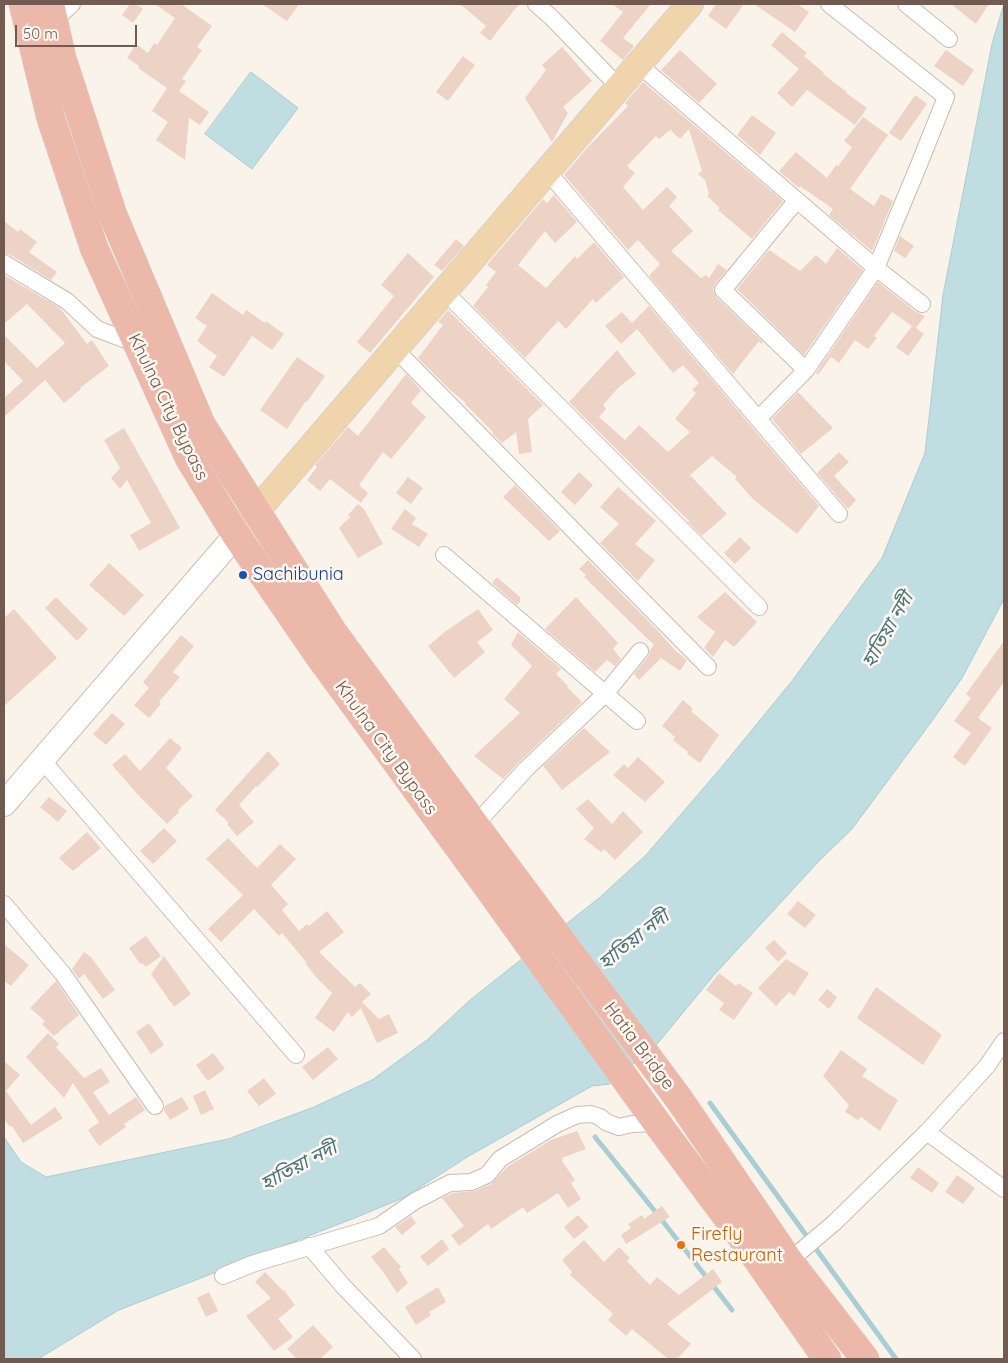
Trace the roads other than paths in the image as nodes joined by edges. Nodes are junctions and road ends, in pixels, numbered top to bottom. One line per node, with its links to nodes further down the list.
1 (23, 4): 16 (highway, Khulna City Bypass)
2 (536, 4): 9 (street)
3 (690, 4): 8 (main road)
4 (829, 4): 13 (street)
5 (906, 4): 7 (street)
6 (59, 9): 20 (highway, Khulna City Bypass)
7 (949, 39)
8 (638, 64): 9 (main road); 11 (street)
9 (619, 87): 10 (main road)
10 (547, 171): 14 (main road); 19 (street)
11 (797, 200): 13 (street); 18 (street)
12 (4, 263): 16 (street)
13 (876, 268): 15 (street); 18 (street)
14 (444, 291): 17 (main road); 24 (street)
15 (922, 304)
16 (137, 344): 22 (highway, Khulna City Bypass)
17 (395, 349): 20 (main road); 26 (street)
18 (806, 370): 19 (street)
19 (758, 419): 21 (street)
20 (256, 510): 22 (main road); 31 (highway, Khulna City Bypass)
21 (839, 514)
22 (236, 535): 29 (street); 33 (highway, Khulna City Bypass)
23 (444, 555): 27 (street)
24 (759, 607)
25 (640, 652): 27 (street)
26 (708, 667)
27 (605, 694): 28 (street); 31 (street)
28 (637, 721)
29 (42, 760): 30 (street); 36 (street)
30 (4, 804)
31 (475, 825): 32 (highway, Khulna City Bypass)
32 (510, 871): 42 (highway, Hatia Bridge)
33 (489, 889): 38 (highway, Hatia Bridge)
34 (4, 904): 37 (street)
35 (1004, 1041): 39 (street)
36 (296, 1054)
37 (155, 1106)
38 (655, 1121): 41 (street); 45 (highway)
39 (927, 1132): 40 (street); 42 (street)
40 (1004, 1189)
41 (310, 1246): 43 (street); 44 (street)
42 (789, 1261): 46 (highway)
43 (224, 1276)
44 (413, 1359)
45 (827, 1359)
46 (865, 1359)

